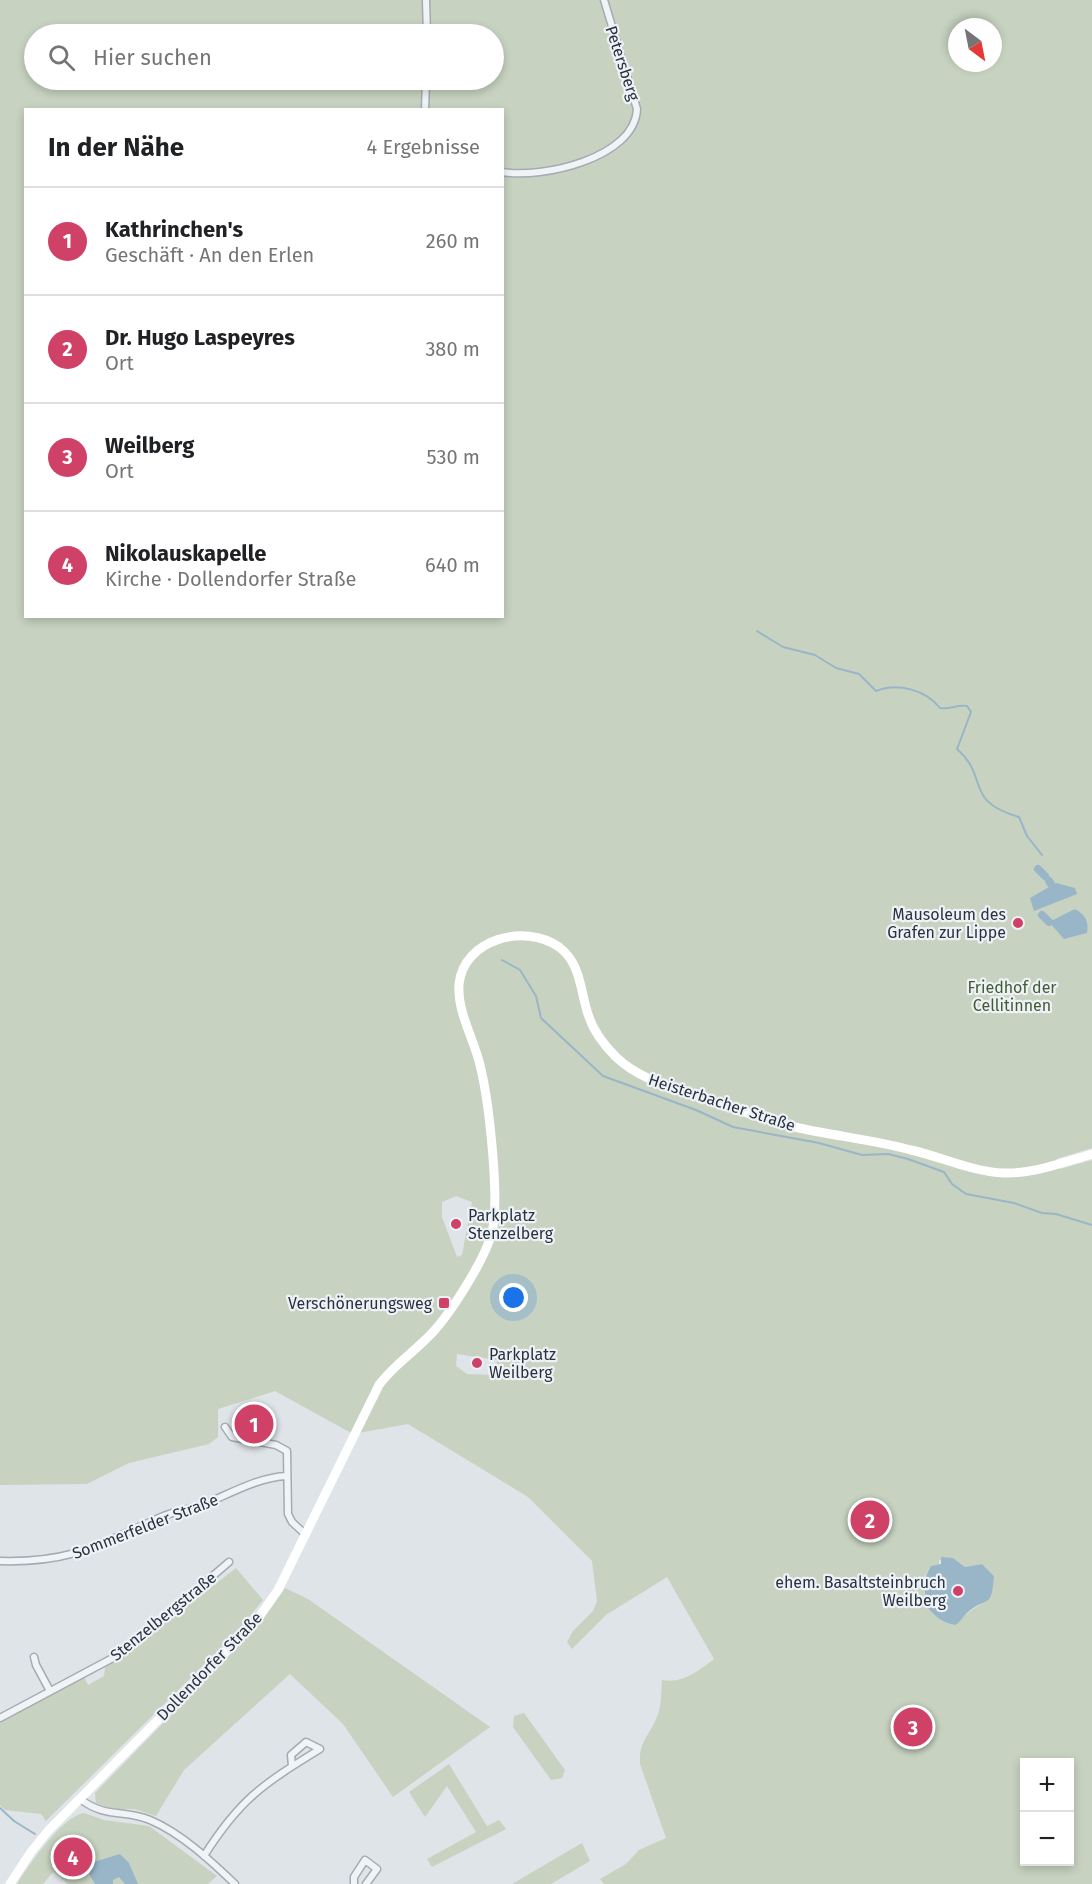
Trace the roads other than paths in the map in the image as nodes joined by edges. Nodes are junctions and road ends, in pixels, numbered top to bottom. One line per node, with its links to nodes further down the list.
1 (426, 0): 3 (street)
2 (604, 0): 6 (street, Petersberg)
3 (427, 24)
4 (426, 90): 5 (street)
5 (425, 108)
6 (504, 172)
7 (1092, 1154): 8 (main road, Heisterbacher Straße)
8 (362, 1416): 11 (main road, Dollendorfer Straße)
9 (225, 1427): 10 (street)
10 (287, 1476): 11 (street); 12 (street, Sommerfelder Straße)
11 (305, 1534): 18 (main road, Dollendorfer Straße)
12 (0, 1561)
13 (229, 1562): 15 (street, Stenzelbergstraße)
14 (34, 1657): 15 (street)
15 (50, 1691): 16 (street, Stenzelbergstraße)
16 (0, 1718)
17 (291, 1766): 17 (street); 19 (street)
18 (80, 1798): 19 (street); 20 (main road, Dollendorfer Straße)
19 (204, 1856): 21 (street)
20 (10, 1884)
21 (235, 1884)
22 (354, 1884): 23 (street)
23 (366, 1884)

